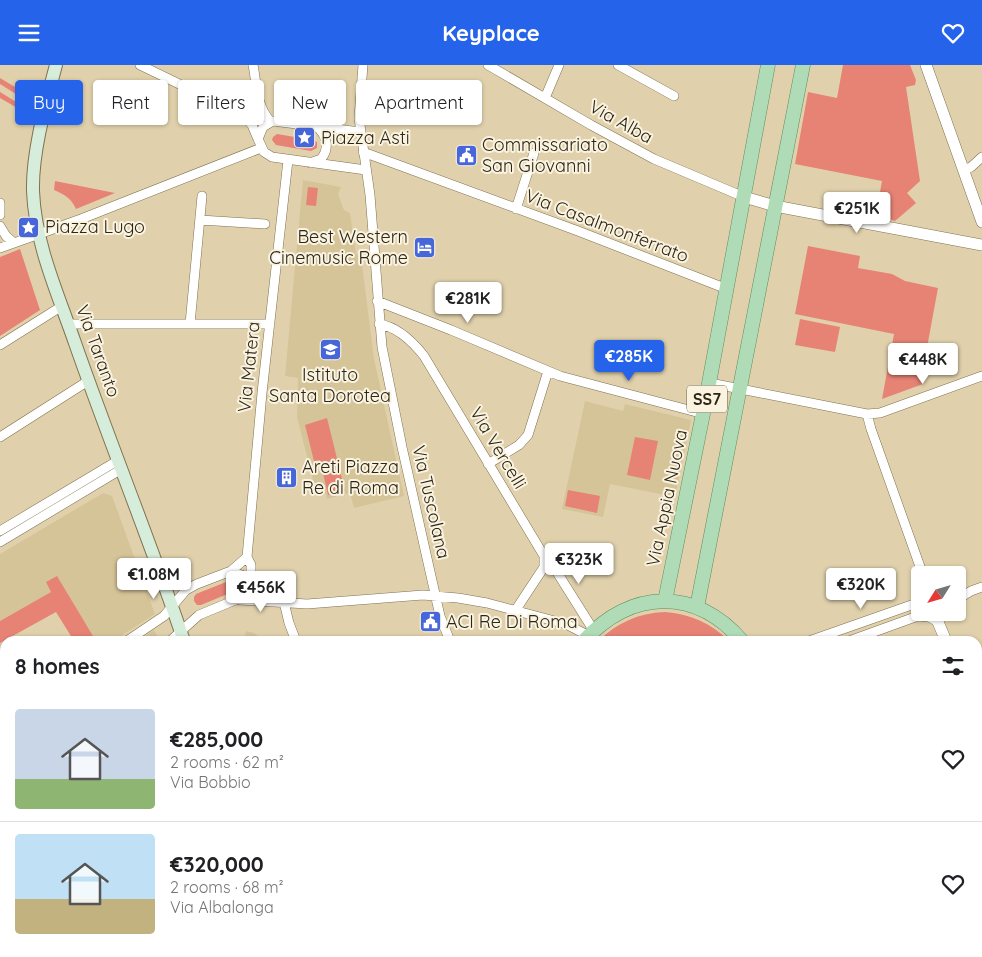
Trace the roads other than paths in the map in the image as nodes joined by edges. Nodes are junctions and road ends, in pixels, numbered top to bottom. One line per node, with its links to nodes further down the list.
1 (56, 65): 34 (main road, Via Taranto)
2 (140, 65): 16 (street)
3 (253, 65): 13 (street)
4 (363, 65): 15 (street)
5 (488, 65): 12 (street, Via Alba)
6 (559, 65): 12 (street)
7 (618, 65): 11 (street)
8 (768, 65): 25 (main road, Via Appia Nuova / SS7)
9 (802, 65): 27 (main road, SS7)
10 (926, 65): 23 (street)
11 (674, 96)
12 (545, 98): 25 (street, Via Alba)
13 (270, 121): 14 (street); 16 (street)
14 (317, 127): 15 (street); 21 (street)
15 (360, 132): 17 (street)
16 (260, 144): 20 (street); 34 (street)
17 (363, 152): 22 (street); 28 (street, Via Casalmonferrato)
18 (534, 153): 28 (street)
19 (982, 157): 23 (street)
20 (288, 160): 21 (street); 43 (street, Via Matera)
21 (307, 163): 22 (street)
22 (366, 170): 39 (street)
23 (964, 170): 31 (street)
24 (202, 196): 30 (street)
25 (744, 197): 27 (street); 38 (main road, Via Appia Nuova / SS7)
26 (0, 203): 29 (street)
27 (775, 206): 36 (street); 50 (main road, SS7)
28 (516, 209): 38 (street, Via Casalmonferrato)
29 (0, 215)
30 (200, 220): 32 (street); 42 (street)
31 (982, 222)
32 (265, 224)
33 (1, 230): 35 (street)
34 (39, 235): 35 (street); 40 (main road, Via Taranto)
35 (14, 243): 37 (street)
36 (982, 245)
37 (0, 248)
38 (727, 289): 49 (main road, Via Appia Nuova / SS7)
39 (377, 301): 44 (street, Via Tuscolana); 46 (street)
40 (62, 306): 41 (main road, Via Taranto); 45 (street)
41 (68, 323): 42 (street); 48 (main road, Via Taranto)
42 (190, 324): 43 (street)
43 (270, 324): 59 (street, Via Matera)
44 (379, 325): 54 (street, Via Vercelli); 67 (street, Via Tuscolana)
45 (0, 345)
46 (548, 371): 51 (street); 54 (street)
47 (982, 376): 52 (street)
48 (88, 381): 53 (street); 55 (main road, Via Taranto)
49 (710, 383): 50 (street); 51 (main road, Via Appia Nuova / SS7)
50 (740, 389): 52 (street); 73 (main road, SS7)
51 (704, 414): 69 (main road, Via Appia Nuova / SS7)
52 (867, 414): 60 (street)
53 (0, 437)
54 (488, 464): 58 (street, Via Vercelli)
55 (119, 465): 56 (street); 57 (street); 72 (main road, Via Taranto)
56 (0, 531)
57 (0, 542)
58 (544, 556): 74 (street); 82 (street, Via Vercelli)
59 (247, 557): 61 (street); 62 (street, Via Matera)
60 (920, 566)
61 (231, 571): 62 (street); 72 (street)
62 (251, 579): 68 (street); 70 (street)
63 (982, 587): 65 (street)
64 (966, 591): 65 (street)
65 (971, 591): 66 (street)
66 (966, 594)
67 (436, 596): 70 (street); 74 (street); 81 (street, Via Tuscolana)
68 (240, 600): 70 (street); 79 (street)
69 (665, 601): 73 (main road); 82 (main road)
70 (284, 602): 80 (street)
71 (911, 605): 84 (street)
72 (172, 607): 77 (street); 78 (main road, Via Taranto)
73 (697, 607): 83 (main road)
74 (515, 611): 82 (street)
75 (911, 616): 85 (street)
76 (941, 621): 86 (street)
77 (134, 636)
78 (182, 636)
79 (183, 636)
80 (294, 636)
81 (448, 636)
82 (589, 636)
83 (737, 636)
84 (824, 636)
85 (861, 636)
86 (945, 636)

